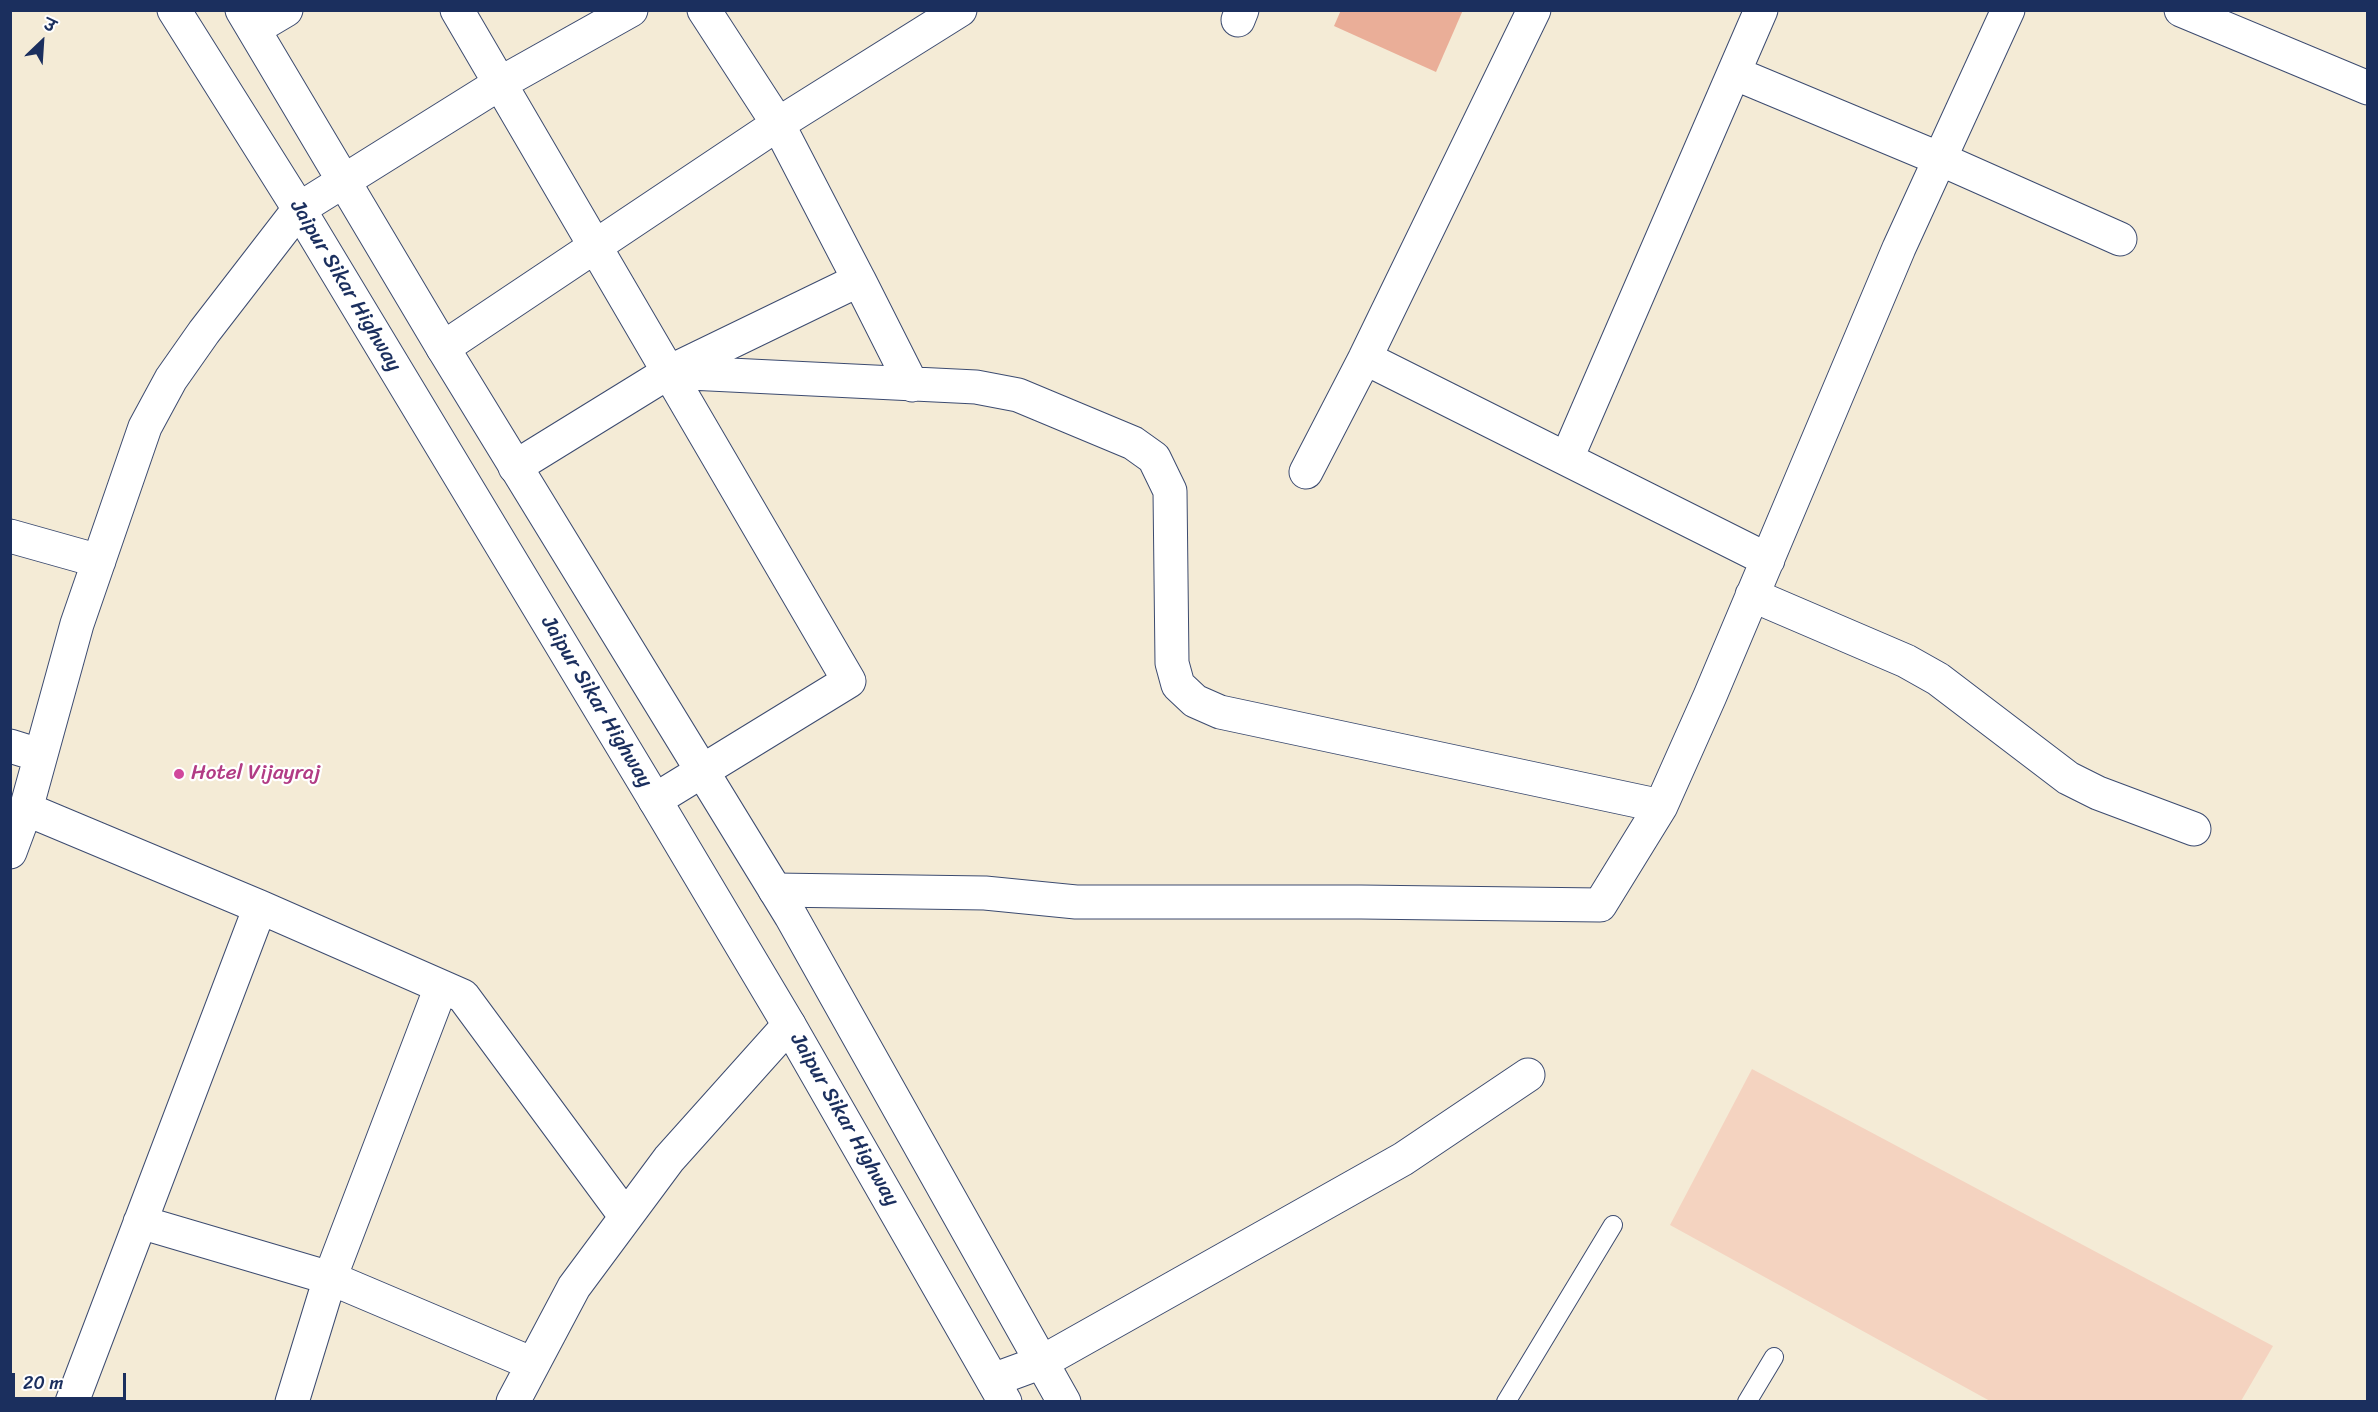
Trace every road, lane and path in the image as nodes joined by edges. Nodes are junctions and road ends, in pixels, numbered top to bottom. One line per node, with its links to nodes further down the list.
1 (174, 10): 19 (street, Jaipur Sikar Highway)
2 (286, 10): 11 (street)
3 (457, 10): 14 (street)
4 (631, 10): 14 (street)
5 (704, 10): 16 (street)
6 (960, 10): 16 (street)
7 (1534, 10): 24 (street)
8 (1761, 10): 13 (street)
9 (2008, 10): 17 (street)
10 (2181, 10): 12 (street)
11 (248, 20): 18 (street)
12 (2228, 20): 15 (street)
13 (1734, 73): 17 (street); 27 (street)
14 (499, 84): 18 (street); 21 (street)
15 (2367, 88)
16 (778, 124): 21 (street); 22 (street)
17 (1940, 159): 20 (street); 31 (street)
18 (343, 179): 19 (street); 23 (street)
19 (299, 209): 32 (street); 36 (street, Jaipur Sikar Highway)
20 (2120, 239)
21 (596, 247): 23 (street); 25 (street)
22 (860, 280): 25 (street); 26 (street)
23 (443, 348): 28 (street)
24 (1365, 358): 27 (street); 29 (street)
25 (669, 372): 26 (street); 28 (street); 35 (street)
26 (912, 385): 37 (street)
27 (1567, 458): 31 (street)
28 (515, 467): 35 (street)
29 (1306, 472)
30 (10, 536): 32 (street)
31 (1768, 560): 33 (street)
32 (99, 561): 34 (street)
33 (1752, 595): 37 (street); 39 (street)
34 (25, 751): 38 (street)
35 (701, 772): 36 (street); 41 (street)
36 (656, 800): 44 (street, Jaipur Sikar Highway)
37 (1661, 806): 41 (street)
38 (26, 809): 40 (street); 42 (street)
39 (2194, 829)
40 (11, 849)
41 (776, 890): 51 (street)
42 (260, 907): 43 (street); 47 (street)
43 (441, 987): 46 (street); 49 (street)
44 (789, 1025): 46 (street); 53 (street, Jaipur Sikar Highway)
45 (1528, 1075): 51 (street)
46 (626, 1217): 52 (street)
47 (140, 1222): 49 (street); 54 (street)
48 (1613, 1224): 58 (lane)
49 (330, 1278): 52 (street); 55 (street)
50 (1774, 1357): 59 (lane)
51 (1042, 1362): 53 (street); 57 (street)
52 (533, 1364): 56 (street)
53 (999, 1391)
54 (72, 1401)
55 (292, 1401)
56 (513, 1401)
57 (1064, 1401)
58 (1506, 1401)
59 (1748, 1401)

